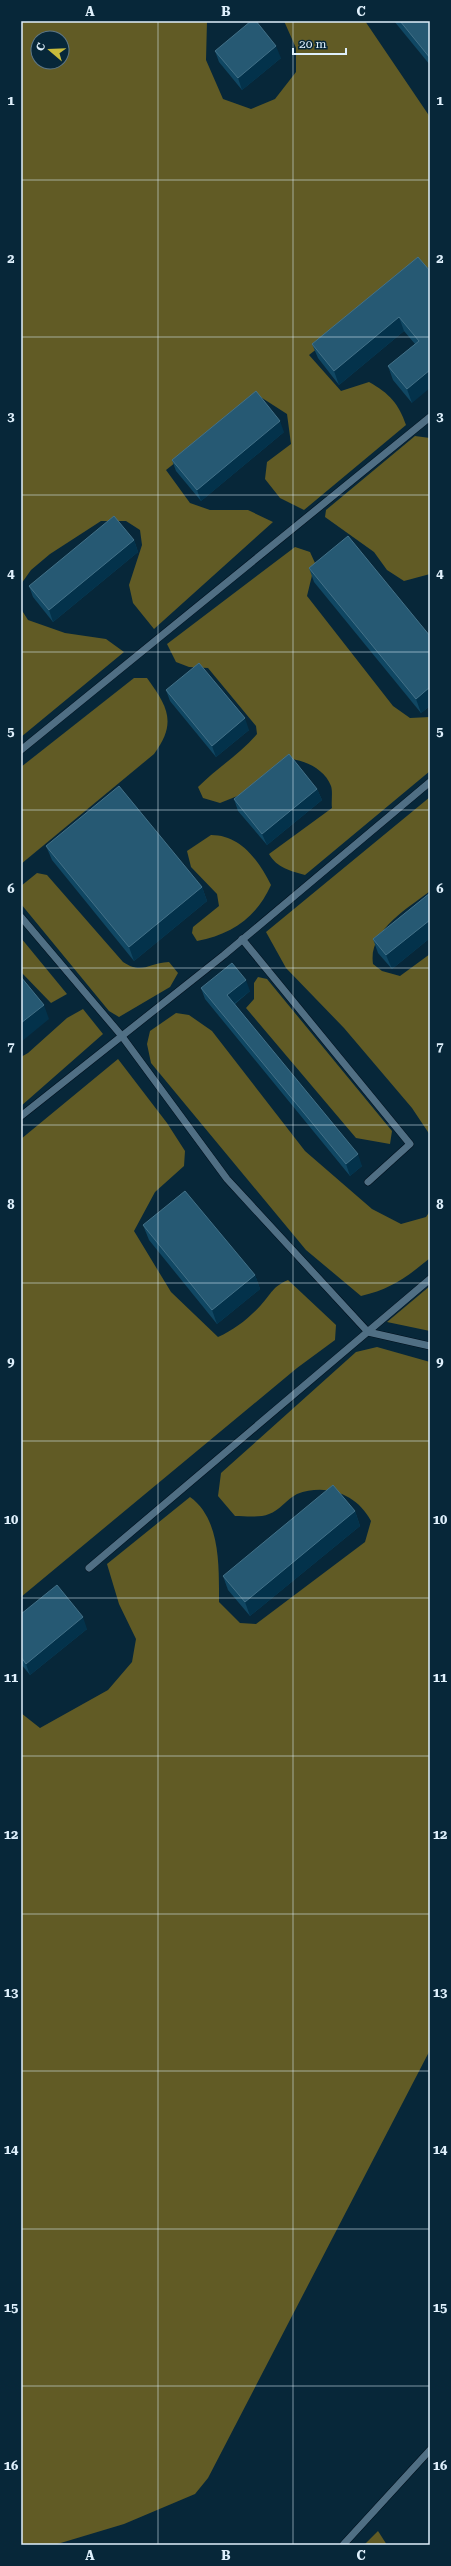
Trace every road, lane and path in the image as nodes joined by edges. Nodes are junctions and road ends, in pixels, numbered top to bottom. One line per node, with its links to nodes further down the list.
1 (430, 416): 2 (lane)
2 (21, 750)
3 (430, 782): 5 (lane)
4 (21, 917): 6 (lane)
5 (242, 939): 6 (lane); 8 (lane)
6 (121, 1035): 7 (lane); 10 (lane)
7 (21, 1116)
8 (368, 1182)
9 (430, 1279): 10 (lane)
10 (368, 1332): 11 (lane); 12 (lane)
11 (430, 1346)
12 (89, 1568)
13 (430, 2450): 14 (lane)
14 (343, 2545)

